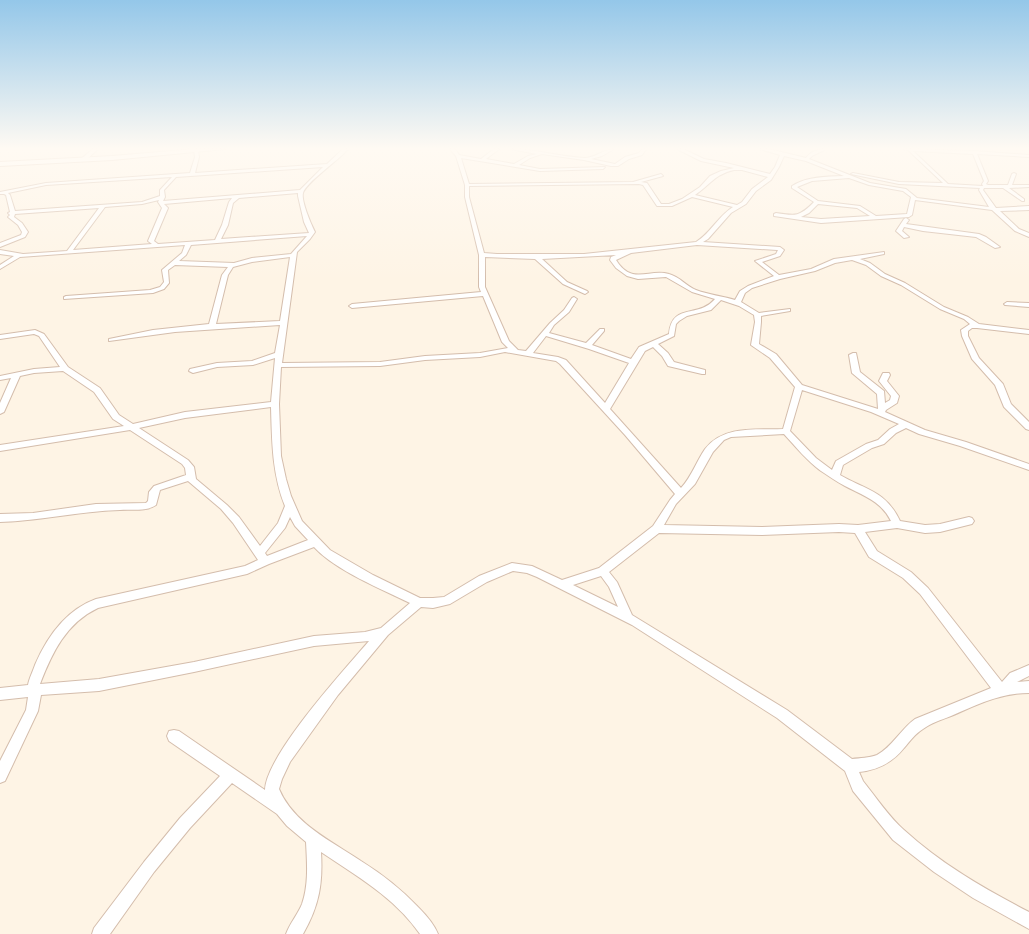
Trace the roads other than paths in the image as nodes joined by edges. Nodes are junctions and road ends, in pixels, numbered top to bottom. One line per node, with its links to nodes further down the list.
1 (3, 193): 23 (street)
2 (162, 193): 17 (street)
3 (284, 193): 14 (street)
4 (301, 193): 29 (street)
5 (467, 193): 44 (street)
6 (650, 193): 13 (street)
7 (694, 193): 13 (street)
8 (752, 193): 20 (street)
9 (803, 193): 18 (street)
10 (907, 193): 15 (street)
11 (983, 193): 22 (street)
12 (1012, 193): 16 (street)
13 (690, 195): 20 (street)
14 (237, 197): 17 (street); 33 (street)
15 (913, 197): 22 (street); 25 (street)
16 (1022, 200)
17 (161, 201): 19 (street); 32 (street)
18 (817, 202): 26 (street); 27 (street)
19 (103, 206): 23 (street); 41 (street)
20 (737, 207): 35 (street)
21 (1029, 208): 22 (street)
22 (994, 210): 30 (street)
23 (11, 213): 36 (street)
24 (776, 215): 27 (street)
25 (909, 215): 26 (street); 28 (street)
26 (875, 217): 27 (street)
27 (795, 218)
28 (903, 225): 31 (street); 39 (street)
29 (311, 234): 33 (street); 45 (street)
30 (1029, 235)
31 (906, 237)
32 (151, 240): 37 (street); 38 (street)
33 (217, 241): 34 (street)
34 (189, 243): 37 (street); 51 (street)
35 (697, 244): 42 (street); 54 (street)
36 (0, 245)
37 (157, 246): 38 (street)
38 (136, 247): 41 (street)
39 (997, 247)
40 (0, 252): 47 (street)
41 (70, 252): 47 (street)
42 (629, 252): 46 (street); 49 (street)
43 (882, 252): 50 (street)
44 (482, 254): 48 (street); 56 (street)
45 (293, 255): 52 (street); 66 (street)
46 (598, 255): 48 (street); 49 (street)
47 (18, 256): 53 (street)
48 (537, 257): 55 (street)
49 (613, 258): 58 (street)
50 (853, 258): 54 (street); 68 (street)
51 (174, 263): 52 (street); 57 (street)
52 (234, 265): 67 (street)
53 (0, 267)
54 (778, 277): 60 (street)
55 (584, 292)
56 (485, 294): 63 (street); 74 (street)
57 (66, 298)
58 (719, 298): 60 (street); 75 (street)
59 (574, 299): 71 (street)
60 (738, 302): 65 (street)
61 (1007, 304): 62 (street)
62 (1029, 305)
63 (352, 306)
64 (788, 310): 65 (street)
65 (757, 315): 89 (street)
66 (284, 323): 67 (street); 81 (street)
67 (212, 326): 73 (street)
68 (976, 326): 70 (street); 96 (street)
69 (602, 330): 76 (street)
70 (1029, 332)
71 (545, 334): 76 (street); 79 (street)
72 (0, 337): 83 (street)
73 (111, 340)
74 (506, 340): 77 (street); 78 (street)
75 (654, 344): 82 (street); 85 (street)
76 (587, 346): 82 (street)
77 (495, 351): 78 (street); 81 (street)
78 (515, 351): 79 (street)
79 (528, 354): 91 (street)
80 (853, 356): 92 (street)
81 (278, 359): 84 (street); 90 (street)
82 (633, 362): 91 (street)
83 (65, 368): 86 (street); 95 (street)
84 (193, 371)
85 (702, 372)
86 (17, 374): 88 (street); 93 (street)
87 (886, 375): 92 (street)
88 (0, 378)
89 (799, 387): 92 (street); 97 (street)
90 (275, 404): 95 (street); 103 (street)
91 (606, 409): 102 (street)
92 (882, 411): 94 (street)
93 (0, 412)
94 (904, 425): 99 (street); 100 (street)
95 (131, 427): 98 (street); 101 (street)
96 (1029, 427)
97 (786, 431): 100 (street); 102 (street)
98 (3, 447)
99 (1029, 467)
100 (835, 476): 106 (street)
101 (190, 477): 104 (street); 110 (street)
102 (681, 494): 107 (street)
103 (290, 506): 109 (street); 110 (street)
104 (0, 518)
105 (970, 521): 106 (street)
106 (897, 524): 108 (street)
107 (658, 529): 108 (street); 111 (street)
108 (858, 530): 119 (street)
109 (315, 542): 110 (street); 113 (street)
110 (262, 557): 118 (street)
111 (603, 571): 112 (street); 114 (street)
112 (562, 584): 113 (street); 114 (street)
113 (419, 602): 115 (street)
114 (628, 618): 122 (street)
115 (384, 632): 118 (street); 125 (street)
116 (1029, 670): 119 (street)
117 (1029, 687): 119 (street)
118 (36, 690): 120 (street); 124 (street)
119 (1002, 690): 122 (street)
120 (0, 694)
121 (174, 736): 123 (street)
122 (850, 766): 127 (street)
123 (230, 775): 125 (street); 128 (street)
124 (0, 776)
125 (282, 810): 126 (street)
126 (313, 839): 129 (street); 130 (street)
127 (1029, 921)
128 (100, 934)
129 (294, 934)
130 (430, 934)

